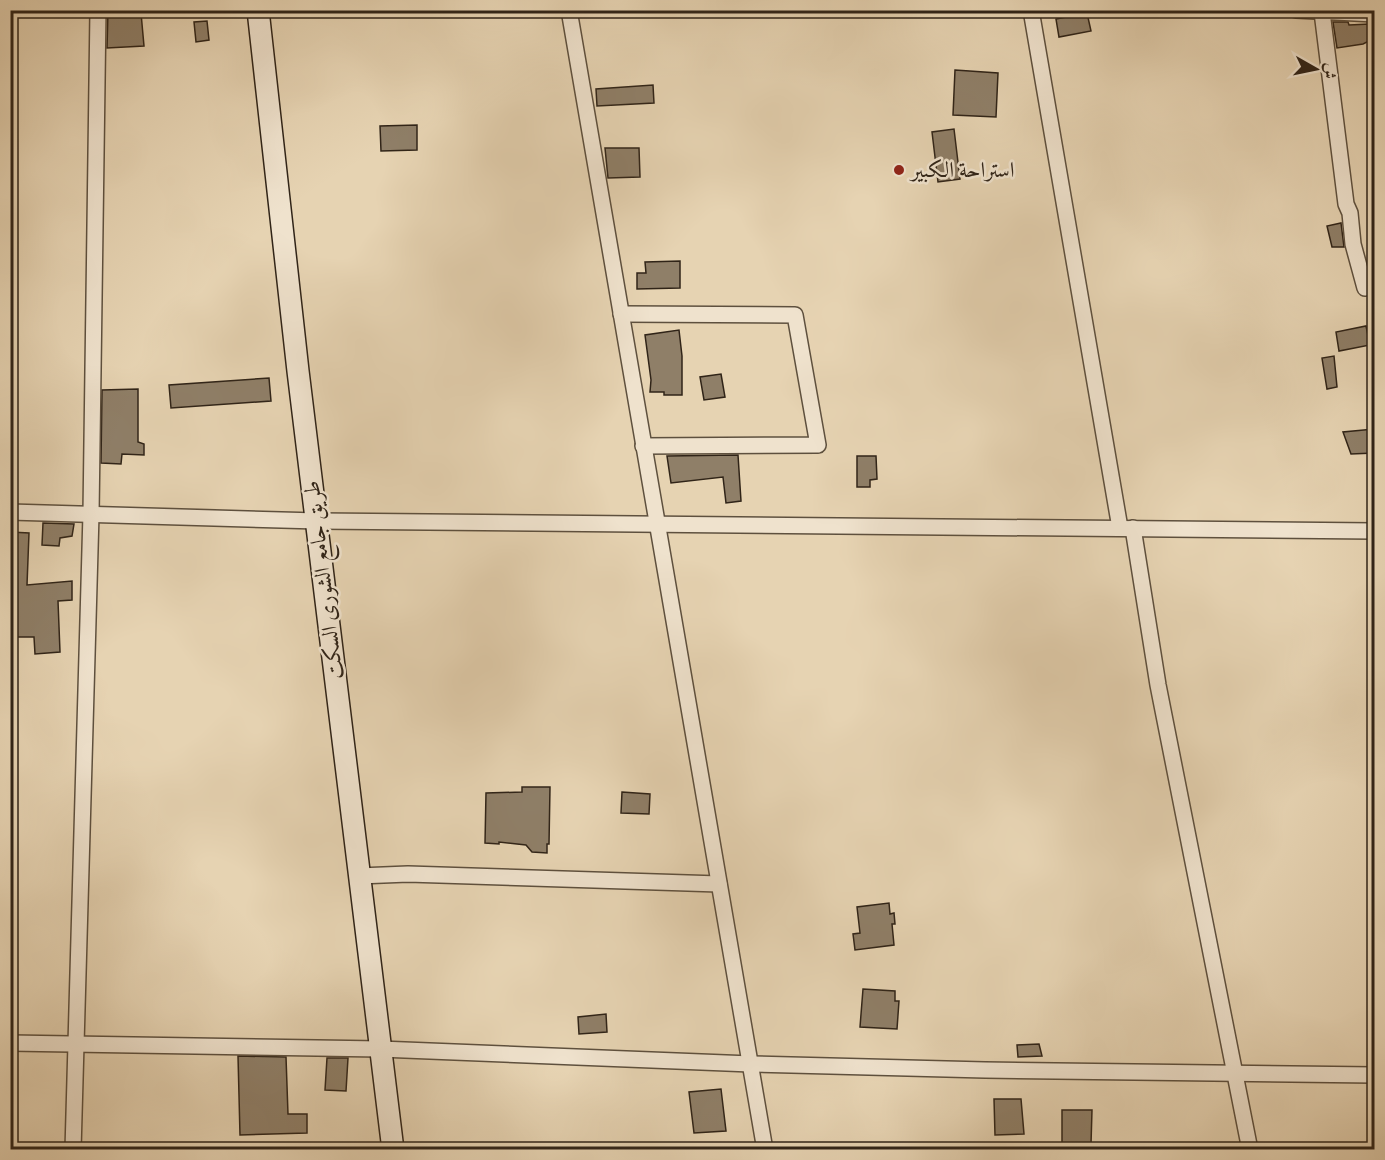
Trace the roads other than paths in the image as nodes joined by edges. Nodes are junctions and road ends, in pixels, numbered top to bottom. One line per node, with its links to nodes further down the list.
1 (98, 10): 12 (street)
2 (258, 10): 13 (main road, طريق جامع الشورى السكت)
3 (569, 10): 9 (street)
4 (1031, 10): 15 (street)
5 (1296, 10): 6 (street)
6 (1322, 12): 7 (street); 8 (street)
7 (1374, 14)
8 (1374, 286)
9 (621, 314): 10 (street); 10 (street)
10 (643, 446): 14 (street)
11 (10, 512): 12 (street)
12 (91, 514): 13 (street); 20 (street)
13 (318, 521): 14 (street); 17 (main road, طريق جامع الشورى السكت)
14 (657, 524): 15 (street); 18 (street)
15 (1126, 528): 16 (street); 23 (street)
16 (1374, 531)
17 (359, 876): 18 (street); 21 (main road, طريق جامع الشورى السكت)
18 (719, 884): 22 (street)
19 (10, 1043): 20 (street)
20 (74, 1044): 21 (street); 25 (street)
21 (380, 1049): 22 (street); 26 (main road, طريق جامع الشورى السكت)
22 (751, 1064): 23 (street); 27 (street)
23 (1236, 1072): 24 (street); 28 (street)
24 (1374, 1074)
25 (73, 1149)
26 (393, 1149)
27 (765, 1149)
28 (1250, 1149)

